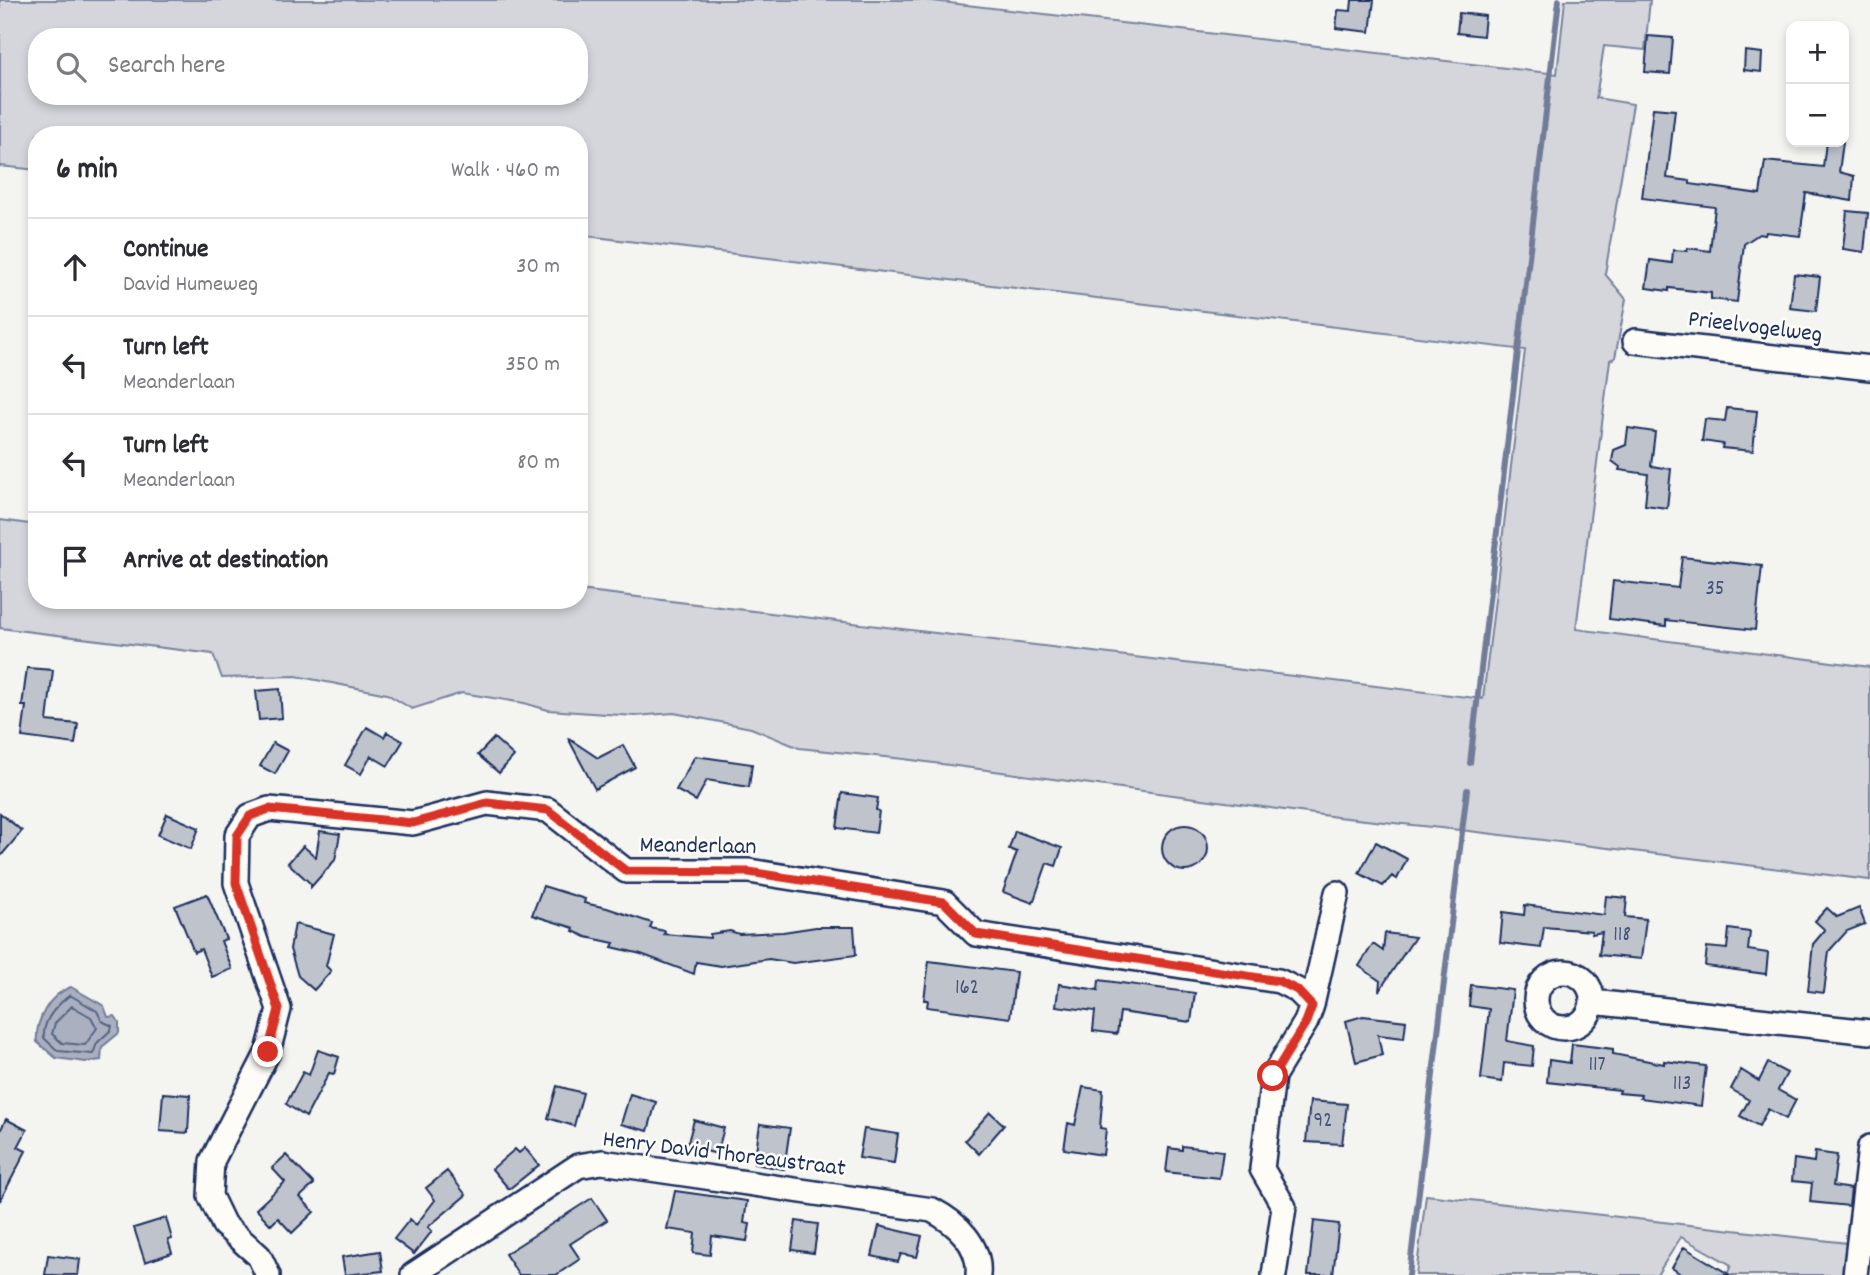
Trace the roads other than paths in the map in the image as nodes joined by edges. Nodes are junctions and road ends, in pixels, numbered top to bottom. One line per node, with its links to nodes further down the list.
1 (1635, 341): 2 (street, Prieelvogelweg)
2 (1870, 368)
3 (1337, 893): 5 (street)
4 (1592, 1002): 6 (street)
5 (1312, 1006): 8 (street, Meanderlaan); 11 (street)
6 (1870, 1032)
7 (1870, 1147): 12 (street)
8 (268, 1275)
9 (413, 1275): 10 (street, Henry David Thoreaustraat)
10 (978, 1275)
11 (1275, 1275)
12 (1855, 1275)

